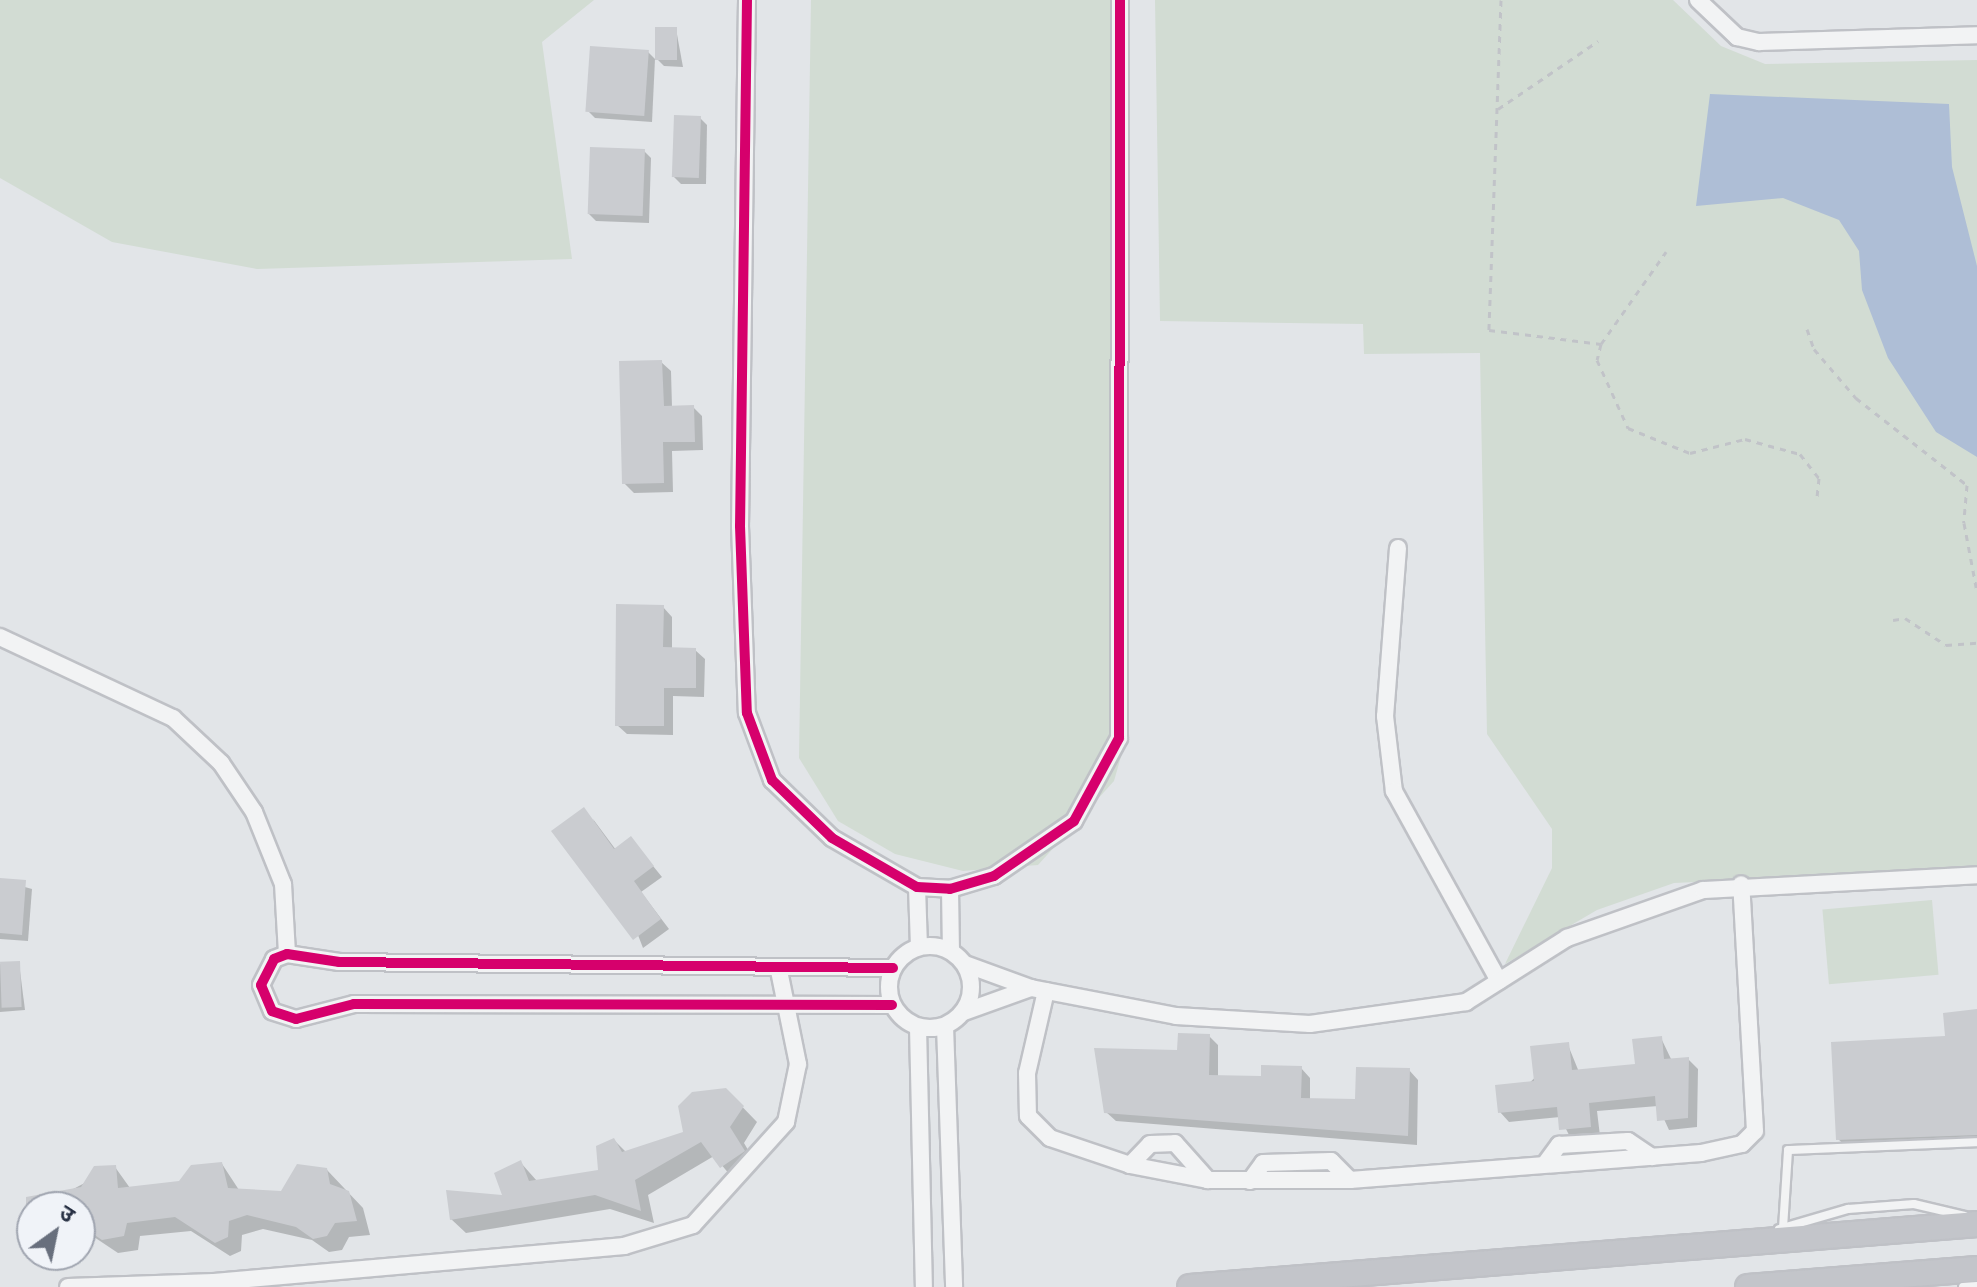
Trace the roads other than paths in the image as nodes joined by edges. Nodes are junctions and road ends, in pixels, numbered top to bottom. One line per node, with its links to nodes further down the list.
1 (747, 0): 9 (street)
2 (1120, 0): 10 (street)
3 (1698, 0): 4 (street)
4 (1977, 35)
5 (1398, 548): 17 (street)
6 (0, 637): 13 (street)
7 (1977, 875): 8 (street)
8 (1741, 884): 17 (street); 28 (street)
9 (917, 887): 10 (street); 11 (street)
10 (950, 889): 12 (street)
11 (919, 947): 12 (street); 15 (street)
12 (951, 951): 14 (street)
13 (287, 954): 16 (street); 20 (street)
14 (965, 964): 18 (street); 21 (street)
15 (893, 968): 16 (street); 19 (street)
16 (779, 971): 20 (street)
17 (1499, 981): 18 (street)
18 (1038, 989): 21 (street); 25 (street)
19 (892, 1005): 20 (street); 23 (street)
20 (793, 1010): 36 (street)
21 (964, 1012): 22 (street)
22 (945, 1026): 23 (street); 27 (street)
23 (918, 1027): 26 (street)
24 (1977, 1142): 31 (lane)
25 (1130, 1165): 28 (street); 28 (street)
26 (921, 1179): 27 (street); 37 (street)
27 (950, 1180): 38 (street)
28 (1208, 1180)
29 (1977, 1218): 31 (lane)
30 (1977, 1224): 32 (street)
31 (1783, 1228): 32 (lane)
32 (1748, 1238): 39 (street)
33 (1977, 1269): 34 (street)
34 (1846, 1279): 40 (street); 41 (lane)
35 (1977, 1286): 42 (lane)
36 (68, 1287)
37 (924, 1287)
38 (954, 1287)
39 (1190, 1287)
40 (1748, 1287)
41 (1904, 1287)
42 (1963, 1287)

